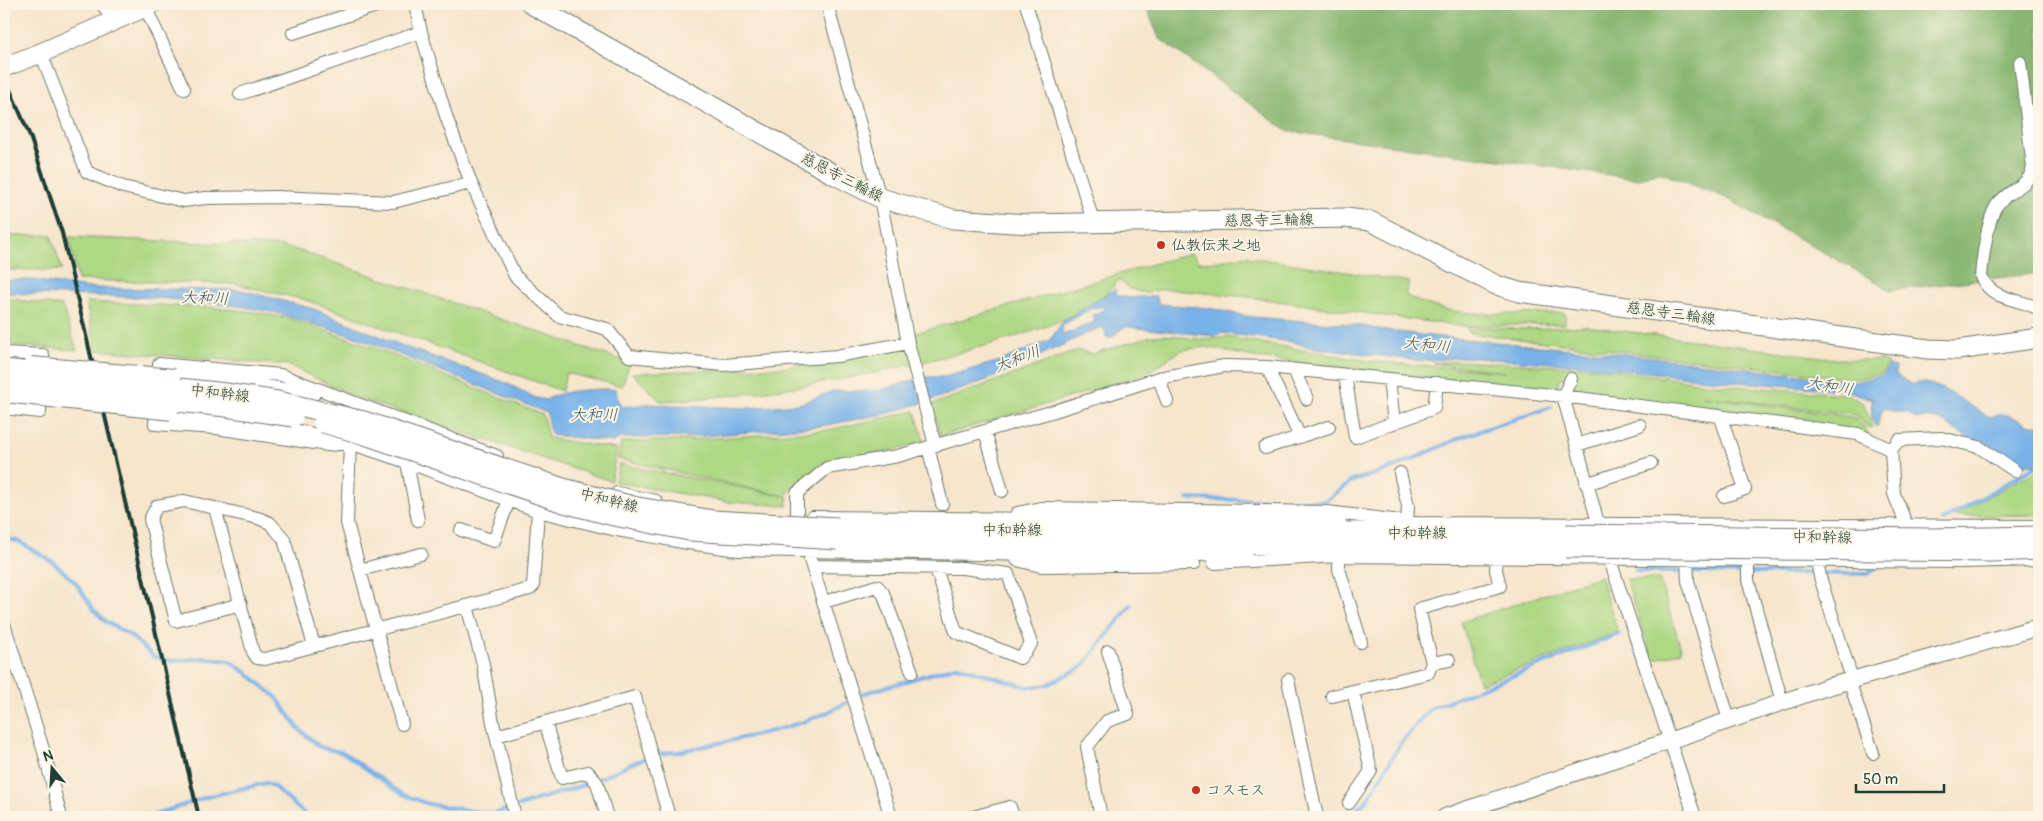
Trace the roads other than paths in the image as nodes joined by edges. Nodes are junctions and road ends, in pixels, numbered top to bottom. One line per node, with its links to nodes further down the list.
1 (105, 4): 8 (street)
2 (382, 4): 10 (street)
3 (415, 4): 9 (street)
4 (530, 4): 17 (main road, 慈恩寺三輪線)
5 (827, 4): 17 (street)
6 (1026, 4): 18 (street)
7 (148, 5): 8 (main road); 14 (street)
8 (114, 20): 11 (main road)
9 (421, 32): 15 (street); 16 (street)
10 (294, 33)
11 (41, 54): 13 (main road); 16 (street)
12 (2020, 62): 19 (street)
13 (4, 67)
14 (184, 89)
15 (240, 94)
16 (471, 184): 21 (street)
17 (880, 198): 18 (main road, 慈恩寺三輪線); 21 (street)
18 (1094, 224): 20 (main road, 慈恩寺三輪線)
19 (2039, 309)
20 (2039, 338)
21 (908, 343): 47 (street)
22 (4, 352): 38 (street)
23 (4, 361): 36 (street, bridge)
24 (1267, 367): 26 (street); 28 (street); 44 (street)
25 (4, 369): 68 (main road, 中和幹線, bridge)
26 (1294, 370): 27 (street); 35 (street)
27 (1345, 375): 29 (street); 40 (street)
28 (1159, 378): 37 (street); 43 (street)
29 (1388, 379): 31 (street); 40 (street)
30 (1571, 379): 34 (street)
31 (1437, 383): 34 (street); 40 (street)
32 (4, 384): 68 (main road, 中和幹線, bridge)
33 (4, 396): 45 (street, bridge)
34 (1563, 396): 39 (street); 46 (street)
35 (1307, 399)
36 (345, 400): 45 (street); 61 (street)
37 (1167, 401)
38 (4, 408)
39 (1720, 415): 49 (street); 56 (street)
40 (1394, 423)
41 (1640, 426): 46 (street)
42 (1329, 427): 44 (street)
43 (984, 431): 47 (street); 55 (street)
44 (1300, 437): 48 (street)
45 (350, 443): 50 (street); 85 (street)
46 (1577, 445): 54 (street)
47 (931, 446): 58 (street); 61 (street)
48 (1265, 448)
49 (1891, 450): 52 (street); 64 (street)
50 (407, 462): 57 (street); 62 (street)
51 (1651, 463): 54 (street)
52 (2015, 471)
53 (1400, 472): 66 (street)
54 (1586, 484): 63 (street)
55 (1002, 492)
56 (1724, 496)
57 (509, 500): 60 (street); 67 (street)
58 (942, 504)
59 (215, 508): 87 (street); 87 (street); 93 (street)
60 (538, 511): 73 (street); 88 (street)
61 (797, 516): 66 (street)
62 (418, 520)
63 (1598, 524): 64 (street); 66 (street); 78 (street)
64 (1907, 526): 65 (street)
65 (2039, 526)
66 (1407, 527): 68 (main road, 中和幹線); 70 (main road, 中和幹線)
67 (461, 530)
68 (838, 534): 71 (main road, 中和幹線)
69 (2039, 536): 70 (main road, 中和幹線, bridge)
70 (1566, 541): 71 (main road, 中和幹線); 72 (main road, 中和幹線, bridge)
71 (1301, 546): 75 (street)
72 (2039, 550)
73 (808, 552): 75 (street); 83 (street)
74 (421, 554): 85 (street)
75 (988, 554): 76 (street)
76 (1339, 556): 77 (street); 92 (street)
77 (1497, 558): 78 (street); 96 (street)
78 (1609, 558): 80 (street); 107 (street)
79 (1748, 559): 80 (street); 81 (street); 102 (street)
80 (1686, 560): 103 (street)
81 (1817, 560): 82 (street); 99 (street)
82 (2039, 560)
83 (812, 566): 84 (street); 86 (street)
84 (936, 568): 84 (street)
85 (360, 570): 91 (street)
86 (824, 602): 97 (street); 114 (street)
87 (241, 604): 93 (street)
88 (466, 606): 91 (street); 106 (street)
89 (4, 624): 111 (street)
90 (2039, 627): 99 (street)
91 (376, 630): 93 (street); 105 (street)
92 (1361, 642)
93 (314, 646)
94 (1108, 651): 117 (street)
95 (1449, 660): 96 (street)
96 (1432, 663): 100 (street)
97 (912, 672)
98 (1288, 680): 118 (street)
99 (1850, 680): 102 (street); 108 (street)
100 (1353, 691): 101 (street); 109 (street)
101 (1332, 696)
102 (1782, 702): 103 (street)
103 (1729, 720): 107 (street)
104 (546, 722): 106 (street); 112 (street); 113 (street)
105 (402, 724)
106 (496, 736): 110 (street)
107 (1670, 740): 119 (street); 120 (street)
108 (1873, 753)
109 (1349, 803)
110 (514, 811)
111 (61, 817)
112 (607, 817)
113 (669, 817)
114 (891, 817)
115 (973, 817): 116 (street)
116 (1013, 817)
117 (1101, 817)
118 (1317, 817)
119 (1445, 817)
120 (1695, 817)

